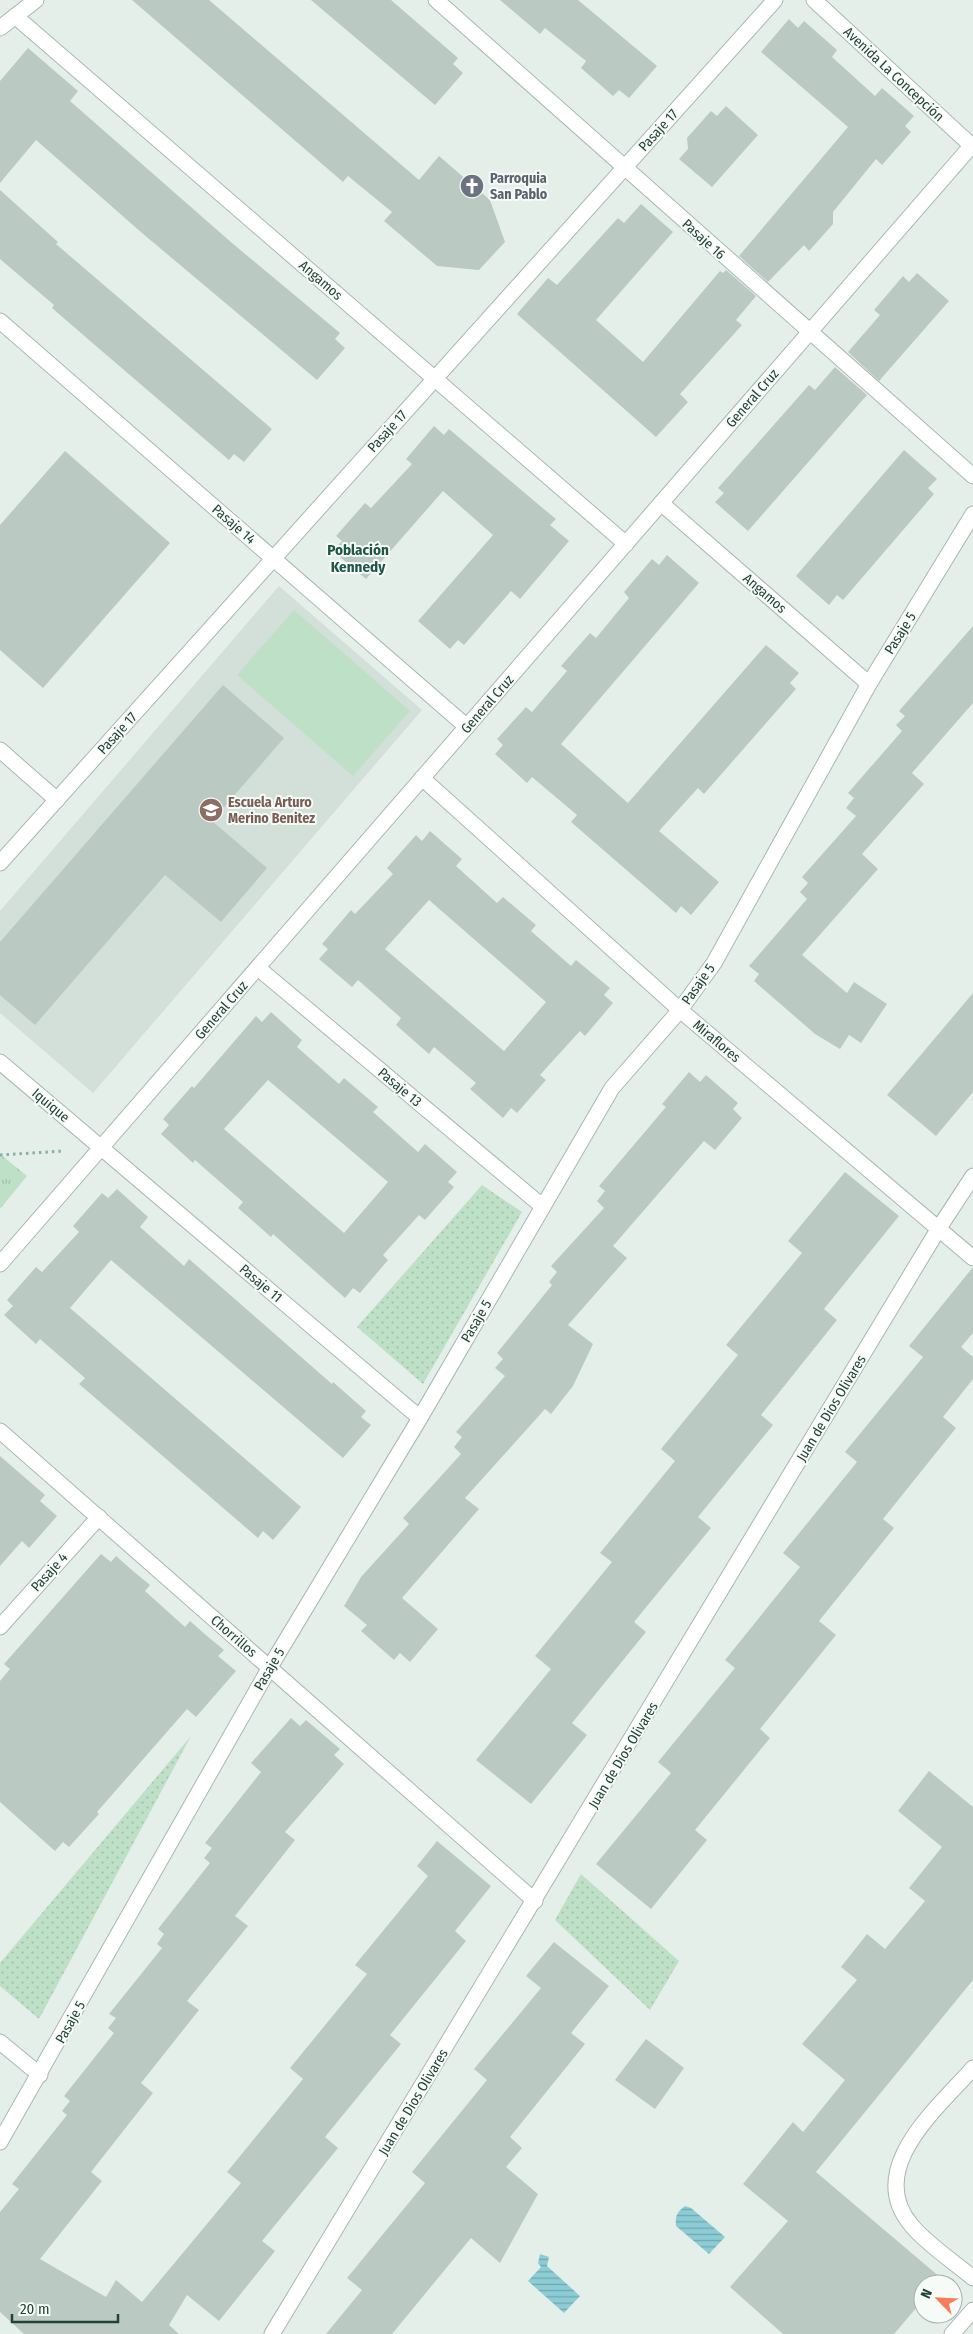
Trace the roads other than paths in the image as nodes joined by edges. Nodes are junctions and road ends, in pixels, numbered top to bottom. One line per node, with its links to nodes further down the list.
1 (36, 0): 5 (street)
2 (436, 0): 8 (street, Pasaje 16)
3 (775, 0): 8 (street, Pasaje 17)
4 (814, 0): 7 (street, Avenida La Concepción)
5 (16, 16): 6 (street); 11 (street, Angamos)
6 (0, 28)
7 (972, 146): 10 (street, General Cruz)
8 (624, 168): 10 (street, Pasaje 16); 11 (street, Pasaje 17)
9 (0, 321): 16 (street, Pasaje 14)
10 (809, 332): 12 (street, Pasaje 16); 13 (street, General Cruz)
11 (435, 378): 15 (street, Angamos); 16 (street, Pasaje 17)
12 (973, 476)
13 (661, 503): 15 (street, General Cruz); 17 (street, Angamos)
14 (973, 514): 17 (street, Pasaje 5)
15 (626, 544): 18 (street, General Cruz)
16 (273, 558): 18 (street, Pasaje 14); 21 (street, Pasaje 17)
17 (869, 684): 24 (street, Pasaje 5)
18 (467, 727): 20 (street, General Cruz)
19 (0, 750): 21 (street)
20 (422, 778): 23 (street, General Cruz); 24 (street, Miraflores)
21 (57, 800): 22 (street, Pasaje 17)
22 (0, 863)
23 (258, 968): 26 (street, General Cruz); 28 (street, Pasaje 13)
24 (680, 1010): 28 (street, Pasaje 5); 29 (street, Miraflores)
25 (0, 1062): 26 (street, Iquique)
26 (101, 1148): 31 (street, General Cruz); 32 (street, Pasaje 11)
27 (973, 1176): 29 (street, Juan de Dios Olivares)
28 (542, 1206): 32 (street, Pasaje 5)
29 (939, 1228): 30 (street, Miraflores); 37 (street, Juan de Dios Olivares)
30 (973, 1258)
31 (0, 1264)
32 (420, 1418): 36 (street, Pasaje 5)
33 (0, 1431): 34 (street, Chorrillos)
34 (99, 1517): 35 (street, Pasaje 4); 36 (street, Chorrillos)
35 (0, 1627)
36 (270, 1667): 37 (street, Chorrillos); 40 (street, Pasaje 5)
37 (535, 1900): 44 (street, Juan de Dios Olivares)
38 (0, 2042): 40 (street)
39 (973, 2068): 42 (street)
40 (40, 2075): 41 (street, Pasaje 5)
41 (0, 2142)
42 (973, 2278)
43 (973, 2310): 45 (street)
44 (272, 2334)
45 (952, 2334)

